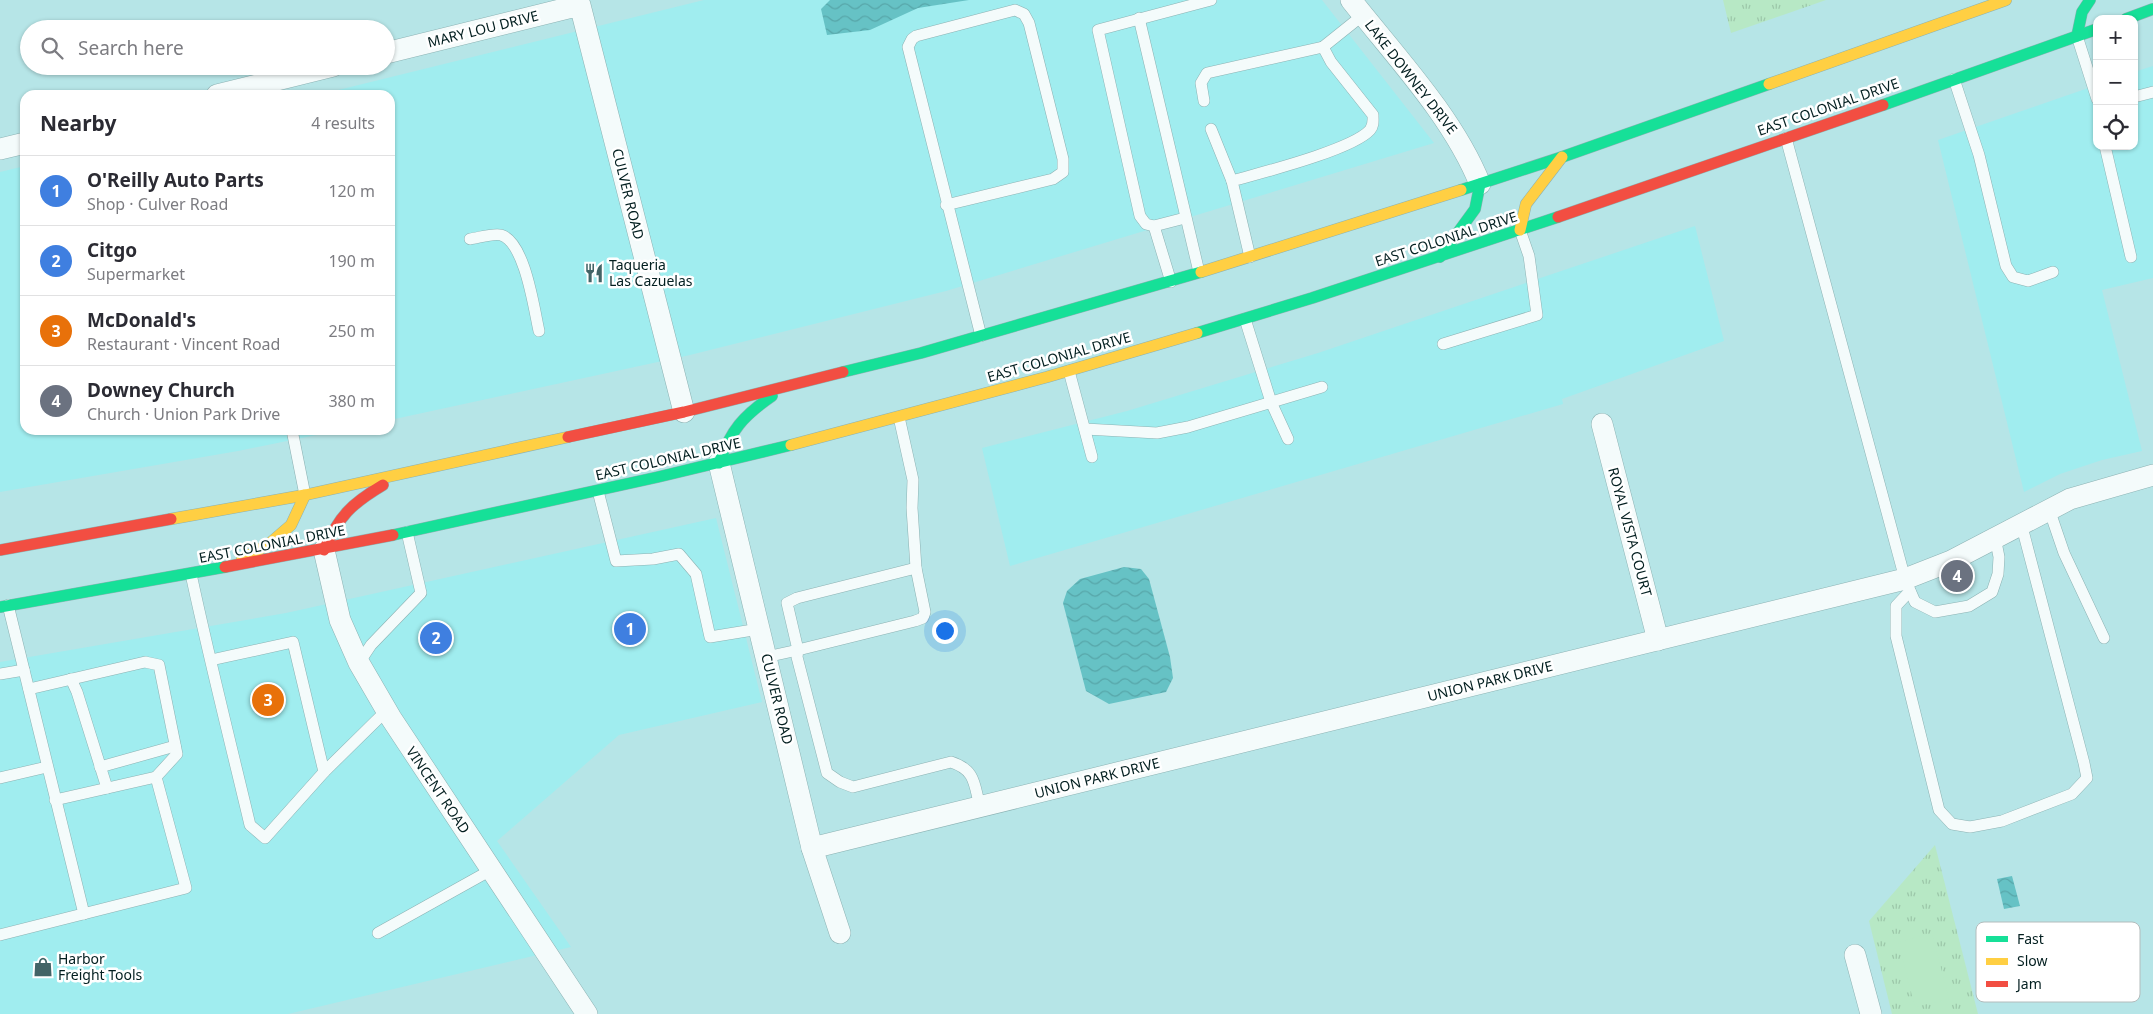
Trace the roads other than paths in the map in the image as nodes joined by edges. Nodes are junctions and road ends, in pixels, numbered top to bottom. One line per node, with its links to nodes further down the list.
1 (1211, 0): 8 (lane)
2 (2006, 0): 25 (highway)
3 (2090, 0): 10 (highway)
4 (580, 5): 12 (street, MARY LOU DRIVE); 47 (street, CULVER ROAD)
5 (1357, 8): 11 (lane); 27 (street, LAKE DOWNEY DRIVE)
6 (2153, 9): 7 (highway)
7 (2137, 15)
8 (1139, 18): 29 (lane); 30 (lane)
9 (2093, 30): 10 (highway, EAST COLONIAL DRIVE)
10 (2077, 36): 14 (highway, EAST COLONIAL DRIVE); 15 (lane)
11 (1323, 47): 19 (lane); 26 (lane)
12 (395, 51)
13 (297, 75): 16 (street)
14 (1954, 79): 21 (highway, EAST COLONIAL DRIVE); 36 (lane)
15 (2093, 86)
16 (237, 90)
17 (2153, 92): 18 (lane)
18 (2138, 96)
19 (1204, 101)
20 (1211, 129): 26 (lane)
21 (1786, 138): 31 (highway, EAST COLONIAL DRIVE); 68 (lane)
22 (20, 144): 23 (street)
23 (0, 149)
24 (2106, 150): 34 (lane)
25 (1562, 157): 27 (highway); 31 (highway)
26 (1232, 181): 35 (lane)
27 (1480, 184): 33 (highway); 35 (highway)
28 (946, 205): 28 (lane); 41 (lane)
29 (1185, 218): 30 (lane); 37 (lane)
30 (1154, 226): 38 (lane)
31 (1520, 230): 33 (highway, EAST COLONIAL DRIVE); 42 (lane)
32 (470, 239): 40 (lane)
33 (1440, 257): 39 (highway, EAST COLONIAL DRIVE)
34 (2131, 257)
35 (1251, 258): 37 (highway)
36 (2053, 272)
37 (1199, 273): 38 (highway)
38 (1170, 282): 41 (highway)
39 (1245, 319): 43 (highway, EAST COLONIAL DRIVE); 46 (lane)
40 (539, 331)
41 (981, 336): 44 (highway)
42 (1443, 344)
43 (1069, 371): 48 (highway, EAST COLONIAL DRIVE); 50 (lane)
44 (788, 386): 47 (highway); 54 (highway)
45 (1322, 386): 46 (lane)
46 (1271, 402): 50 (lane); 52 (lane)
47 (684, 412): 55 (highway)
48 (899, 417): 54 (highway, EAST COLONIAL DRIVE); 66 (lane)
49 (1602, 424): 72 (street, ROYAL VISTA COURT)
50 (1085, 429): 53 (lane)
51 (293, 435): 58 (lane)
52 (1288, 439)
53 (1092, 457)
54 (719, 463): 57 (highway, EAST COLONIAL DRIVE); 70 (street, CULVER ROAD)
55 (404, 473): 58 (highway); 64 (highway)
56 (2153, 475): 59 (street, UNION PARK DRIVE)
57 (598, 491): 61 (highway, EAST COLONIAL DRIVE); 70 (lane)
58 (305, 495): 63 (highway); 65 (highway)
59 (2048, 510): 60 (street, UNION PARK DRIVE); 71 (lane)
60 (2021, 524): 62 (street, UNION PARK DRIVE); 68 (lane)
61 (407, 532): 64 (highway, EAST COLONIAL DRIVE); 76 (lane)
62 (1996, 537): 68 (street, UNION PARK DRIVE); 68 (lane)
63 (0, 550)
64 (324, 550): 65 (highway, EAST COLONIAL DRIVE); 76 (street, VINCENT ROAD)
65 (228, 567): 67 (highway, EAST COLONIAL DRIVE)
66 (916, 568): 73 (lane); 73 (lane)
67 (191, 574): 69 (highway, EAST COLONIAL DRIVE); 75 (lane)
68 (1907, 585): 72 (street, UNION PARK DRIVE)
69 (4, 606): 77 (lane)
70 (759, 629): 74 (street, CULVER ROAD)
71 (2104, 638)
72 (1658, 640): 90 (street, UNION PARK DRIVE)
73 (798, 650): 74 (lane); 90 (lane)
74 (766, 657): 91 (street, CULVER ROAD)
75 (211, 660): 85 (lane); 85 (lane)
76 (359, 663): 81 (street, VINCENT ROAD)
77 (24, 670): 78 (lane); 80 (lane)
78 (0, 674)
79 (71, 679): 80 (lane); 82 (lane); 84 (lane)
80 (29, 689): 83 (lane)
81 (386, 711): 85 (lane); 92 (street, VINCENT ROAD)
82 (175, 746): 84 (lane); 86 (lane)
83 (47, 767): 87 (lane); 89 (lane)
84 (100, 767): 88 (lane)
85 (324, 772)
86 (156, 777): 88 (lane); 93 (lane)
87 (0, 778)
88 (107, 788): 89 (lane)
89 (55, 800): 93 (lane)
90 (980, 807): 91 (street, UNION PARK DRIVE)
91 (812, 848): 95 (street, CULVER ROAD)
92 (491, 870): 94 (lane); 98 (street, VINCENT ROAD)
93 (84, 914): 96 (lane)
94 (378, 933)
95 (840, 933)
96 (0, 935)
97 (1855, 955): 99 (street)
98 (587, 1014)
99 (1871, 1014)

